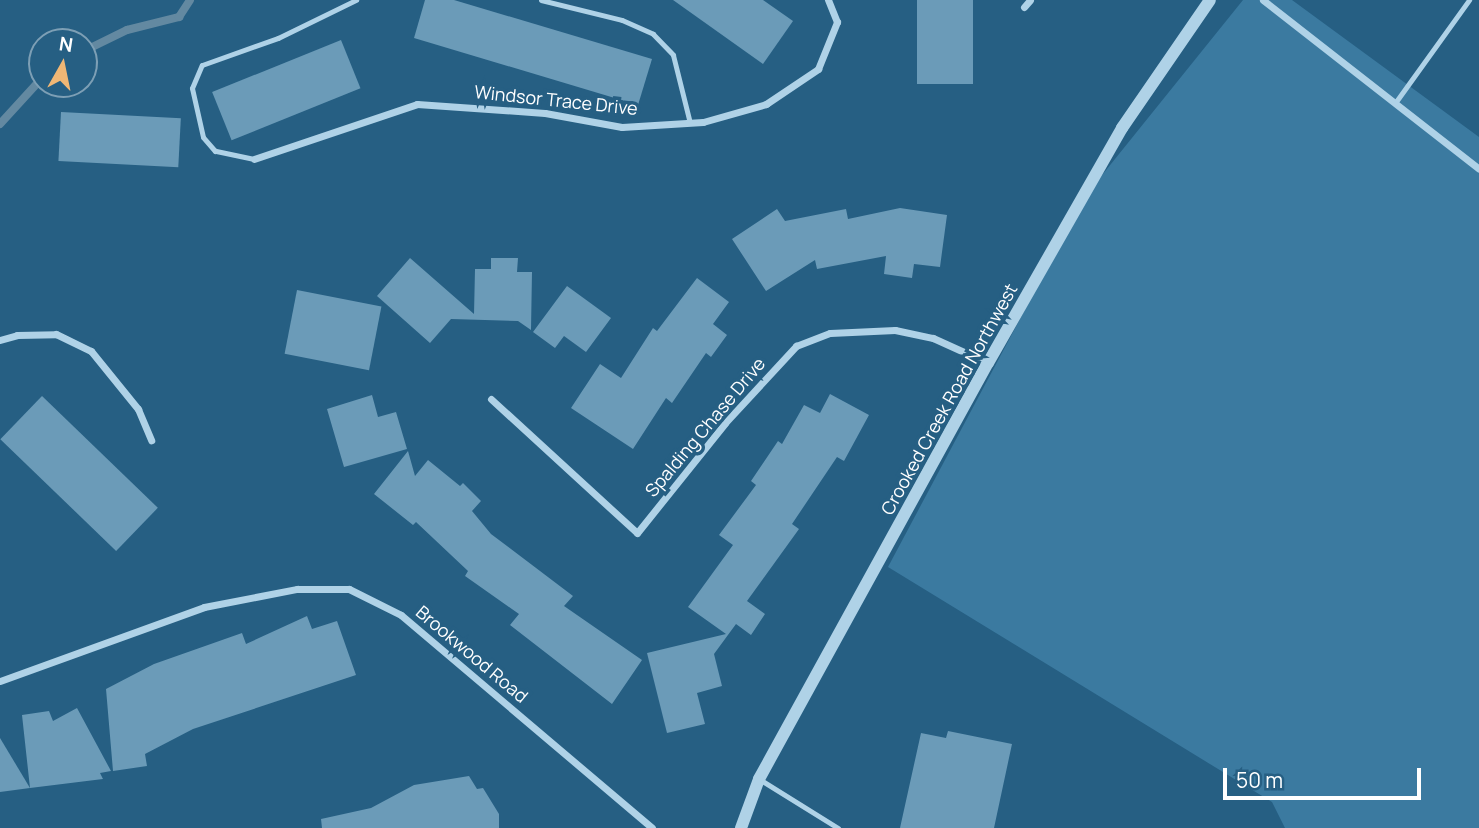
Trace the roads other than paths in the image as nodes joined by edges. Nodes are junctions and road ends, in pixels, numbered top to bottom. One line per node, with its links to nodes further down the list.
1 (356, 0): 11 (lane)
2 (542, 0): 10 (lane)
3 (828, 0): 10 (street, Windsor Trace Drive)
4 (1030, 0): 8 (street)
5 (1210, 0): 14 (street, Crooked Creek Road Northwest)
6 (1263, 0): 9 (street)
7 (1469, 0): 9 (lane)
8 (1024, 8)
9 (1395, 103): 12 (street)
10 (690, 123): 11 (street, Windsor Trace Drive)
11 (254, 159)
12 (1479, 169)
13 (0, 340): 16 (street)
14 (988, 363): 15 (street, Spalding Chase Drive); 18 (street, Crooked Creek Road Northwest)
15 (491, 400)
16 (152, 440)
17 (0, 681): 19 (street, Brookwood Road)
18 (759, 779): 20 (street, Crooked Creek Road Northwest); 21 (lane)
19 (652, 828)
20 (741, 828)
21 (838, 828)

